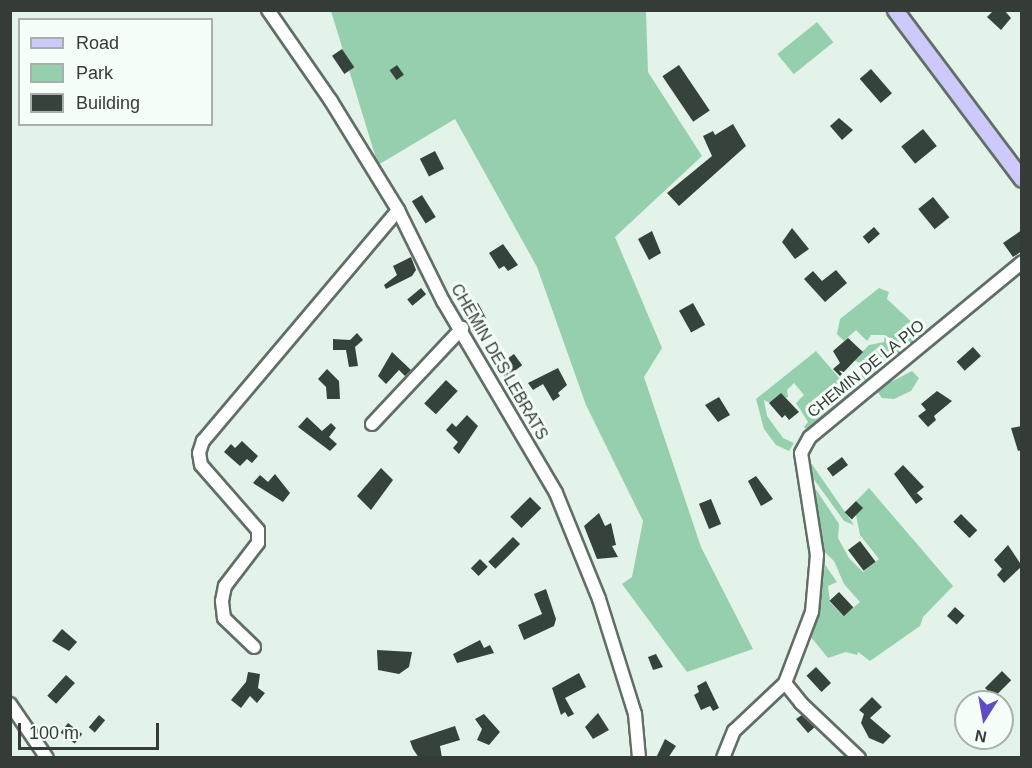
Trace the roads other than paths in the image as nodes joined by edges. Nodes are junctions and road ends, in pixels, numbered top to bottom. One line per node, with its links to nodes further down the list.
1 (268, 10): 4 (street, CHEMIN DES LEBRATS)
2 (895, 10): 3 (main road)
3 (1022, 179)
4 (398, 210): 6 (street, CHEMIN DES LEBRATS); 8 (street)
5 (1022, 262): 9 (street, CHEMIN DE LA PIO)
6 (462, 328): 7 (street); 12 (street, CHEMIN DES LEBRATS)
7 (372, 424)
8 (254, 646)
9 (785, 682): 13 (street, CHEMIN DE LA PIO); 14 (street)
10 (10, 704): 11 (street)
11 (47, 758)
12 (639, 758)
13 (723, 758)
14 (859, 758)

